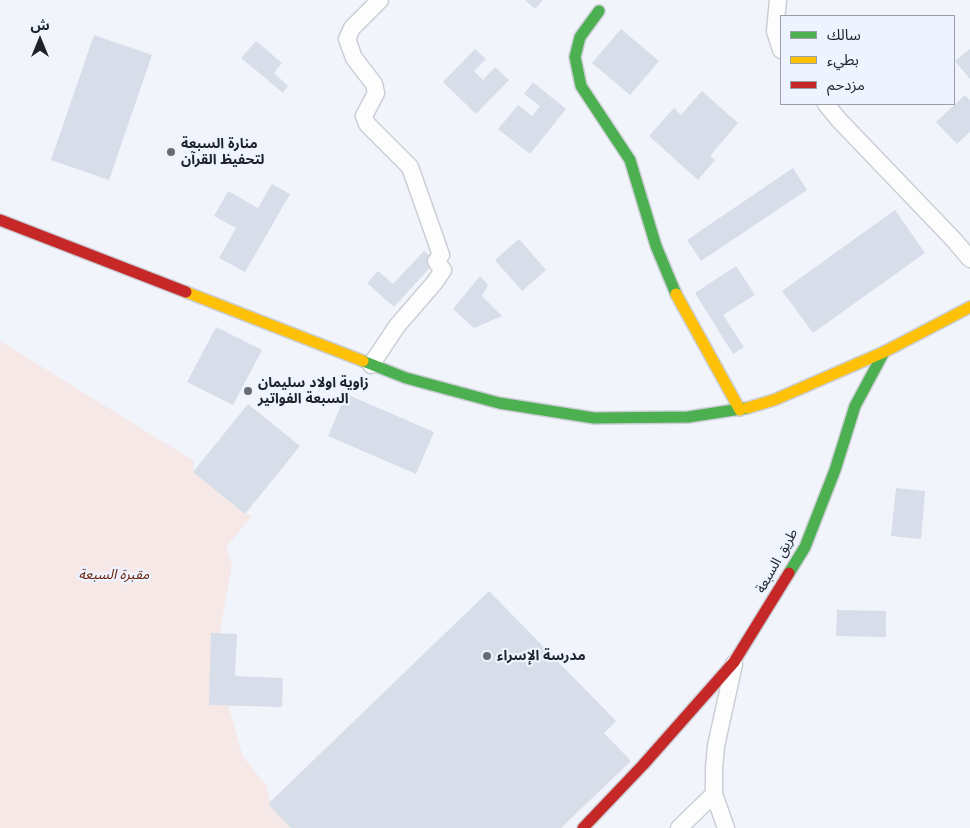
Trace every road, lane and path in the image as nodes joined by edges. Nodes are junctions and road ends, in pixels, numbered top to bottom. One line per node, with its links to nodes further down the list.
1 (380, 0): 10 (street)
2 (778, 0): 4 (street)
3 (599, 12): 11 (street)
4 (780, 47)
5 (827, 105): 7 (street)
6 (0, 220): 10 (street)
7 (970, 259)
8 (970, 307): 9 (street)
9 (884, 352): 11 (street); 12 (street, طريق السبعة)
10 (371, 366): 11 (street)
11 (740, 410)
12 (734, 662): 13 (street); 14 (street, طريق السبعة)
13 (714, 794): 15 (street); 16 (street)
14 (582, 828)
15 (679, 828)
16 (726, 828)

